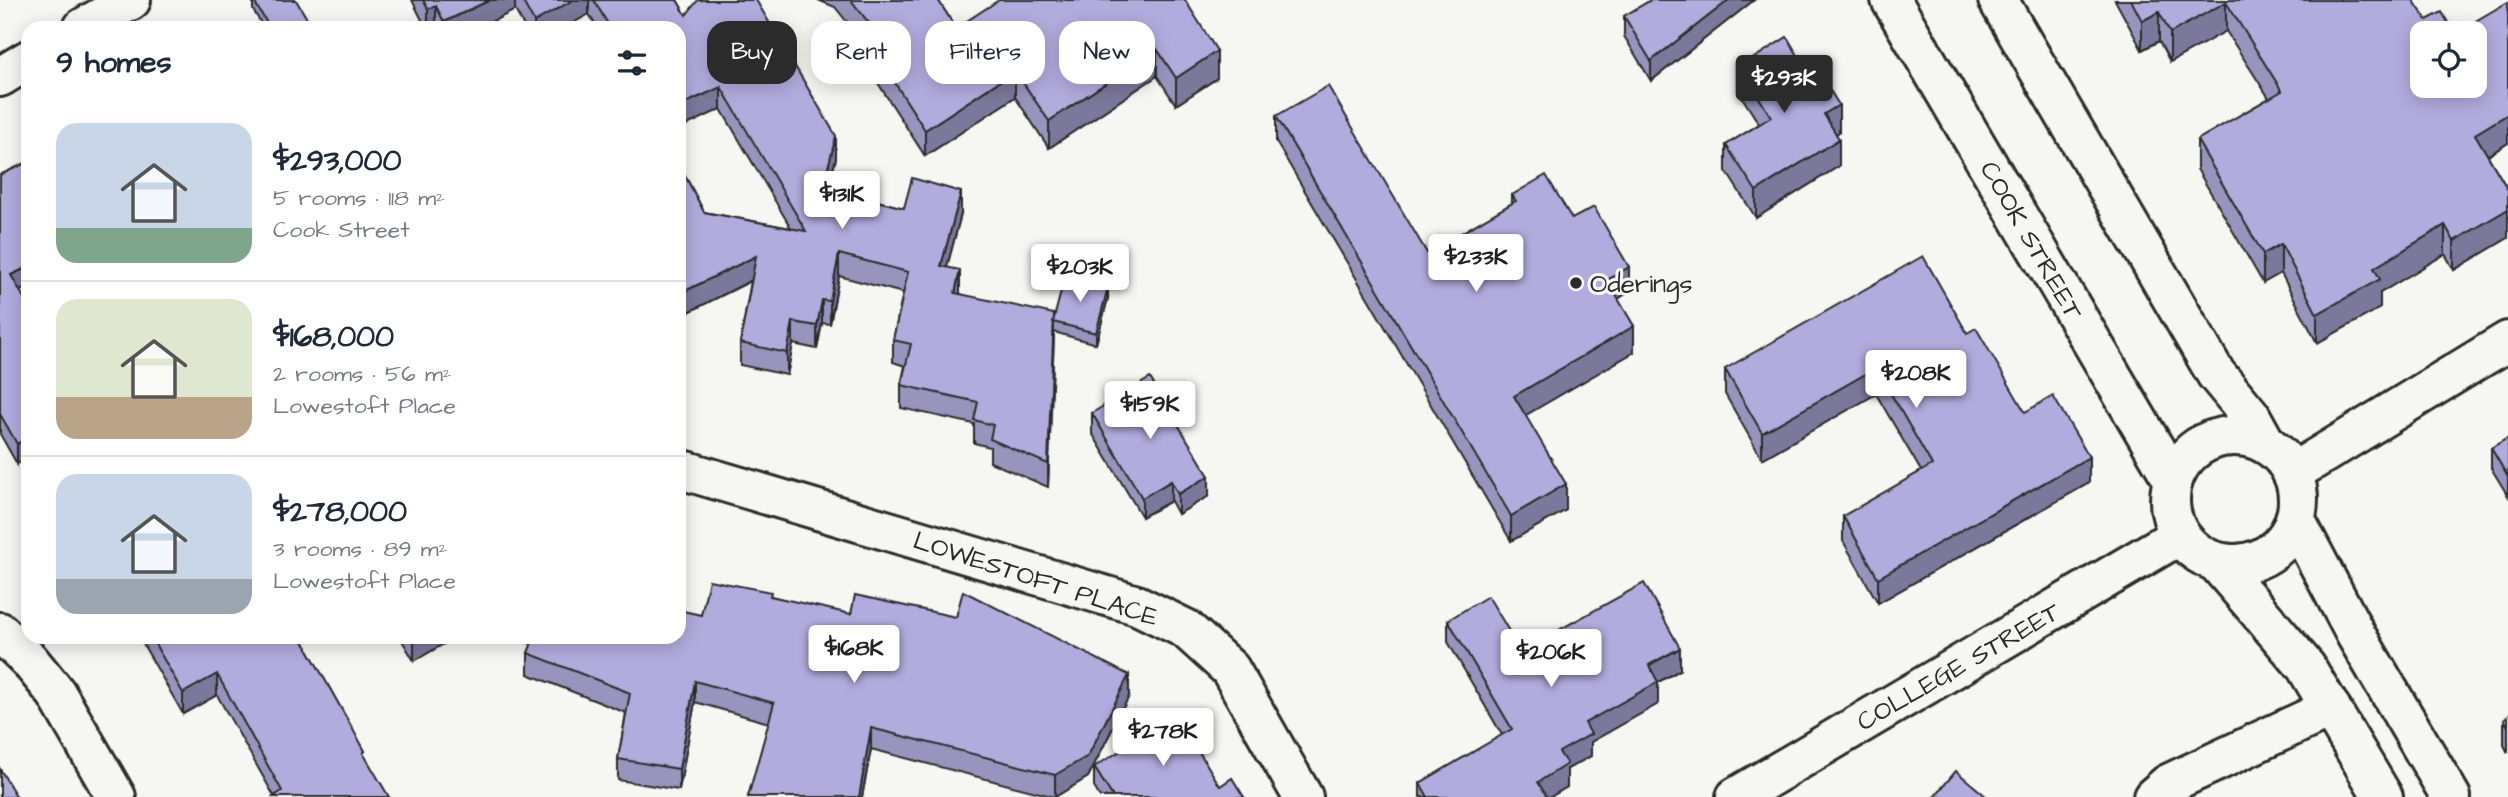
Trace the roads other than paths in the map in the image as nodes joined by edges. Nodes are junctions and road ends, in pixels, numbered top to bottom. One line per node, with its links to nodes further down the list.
1 (131, 0): 4 (street)
2 (1891, 0): 11 (street, COOK STREET)
3 (1997, 0): 8 (street)
4 (95, 21)
5 (21, 64): 6 (street)
6 (0, 77)
7 (2508, 341): 10 (street)
8 (2266, 444): 10 (street); 11 (street)
9 (687, 471): 20 (street, LOWESTOFT PLACE)
10 (2292, 473): 12 (street)
11 (2173, 480): 13 (street)
12 (2295, 519): 14 (street); 17 (street)
13 (2180, 536): 14 (street); 21 (street, COLLEGE STREET)
14 (2217, 562): 16 (street)
15 (0, 632): 19 (street)
16 (2331, 708): 18 (street); 22 (street)
17 (2415, 736): 18 (street); 24 (street)
18 (2363, 764): 23 (street)
19 (116, 797)
20 (1303, 797)
21 (1736, 797)
22 (2153, 797)
23 (2383, 797)
24 (2451, 797)

